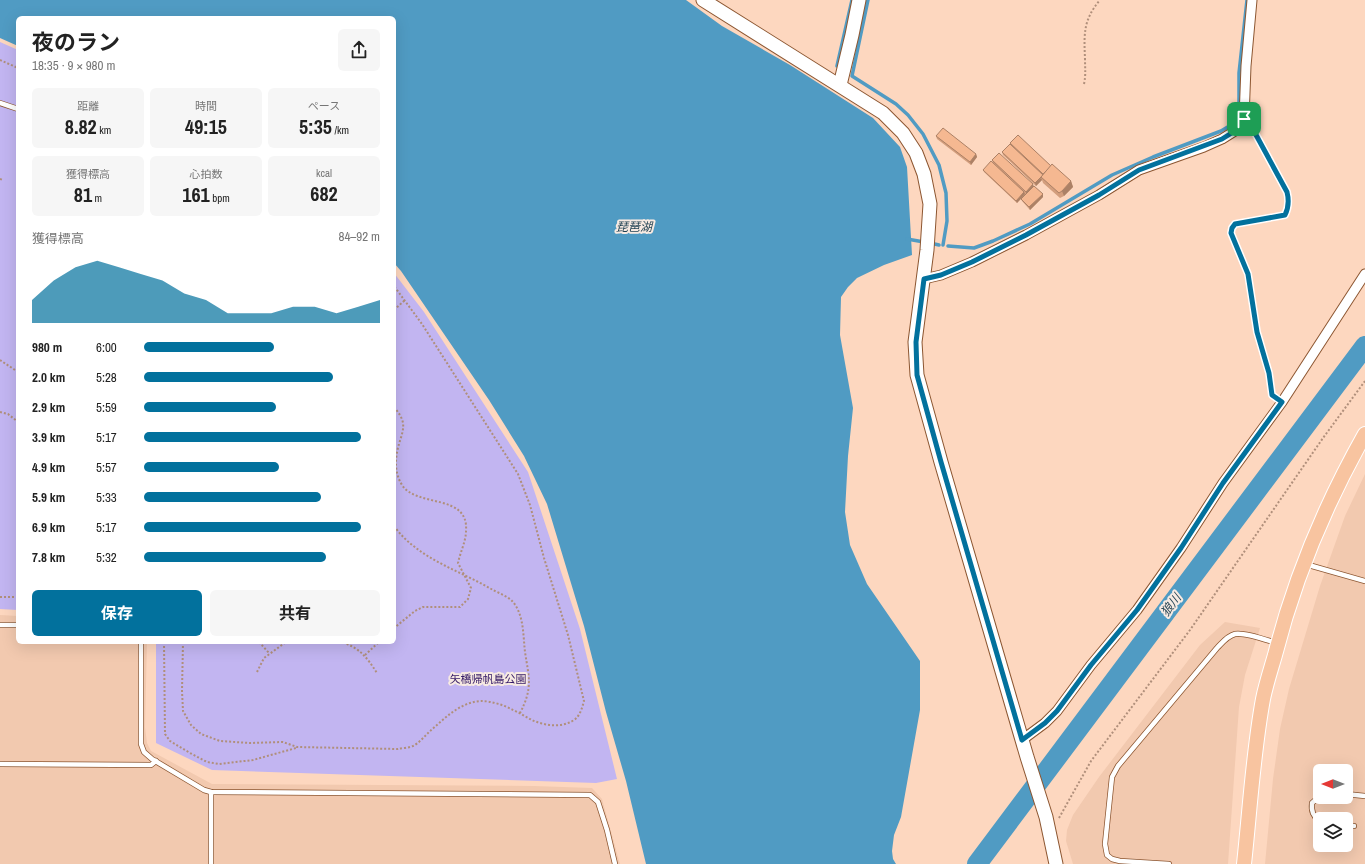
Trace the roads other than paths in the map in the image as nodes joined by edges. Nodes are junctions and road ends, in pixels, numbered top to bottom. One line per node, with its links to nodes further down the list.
1 (703, 0): 4 (street)
2 (859, 0): 4 (street)
3 (1252, 0): 8 (street)
4 (840, 85): 8 (street)
5 (0, 103): 6 (lane)
6 (16, 108)
7 (1365, 274): 16 (street)
8 (924, 279): 16 (street)
9 (1365, 434): 10 (main road)
10 (1303, 564): 11 (lane); 14 (main road)
11 (1365, 581)
12 (0, 625): 13 (lane)
13 (16, 625)
14 (1278, 643): 27 (lane); 28 (main road)
15 (141, 644): 17 (lane)
16 (1022, 740): 26 (street)
17 (156, 761): 18 (lane); 19 (lane)
18 (0, 764)
19 (211, 792): 24 (lane); 25 (lane)
20 (1353, 795): 21 (lane)
21 (1365, 796)
22 (1313, 802): 23 (lane)
23 (1313, 815)
24 (211, 864)
25 (615, 864)
26 (1056, 864)
27 (1169, 864)
28 (1244, 864)

